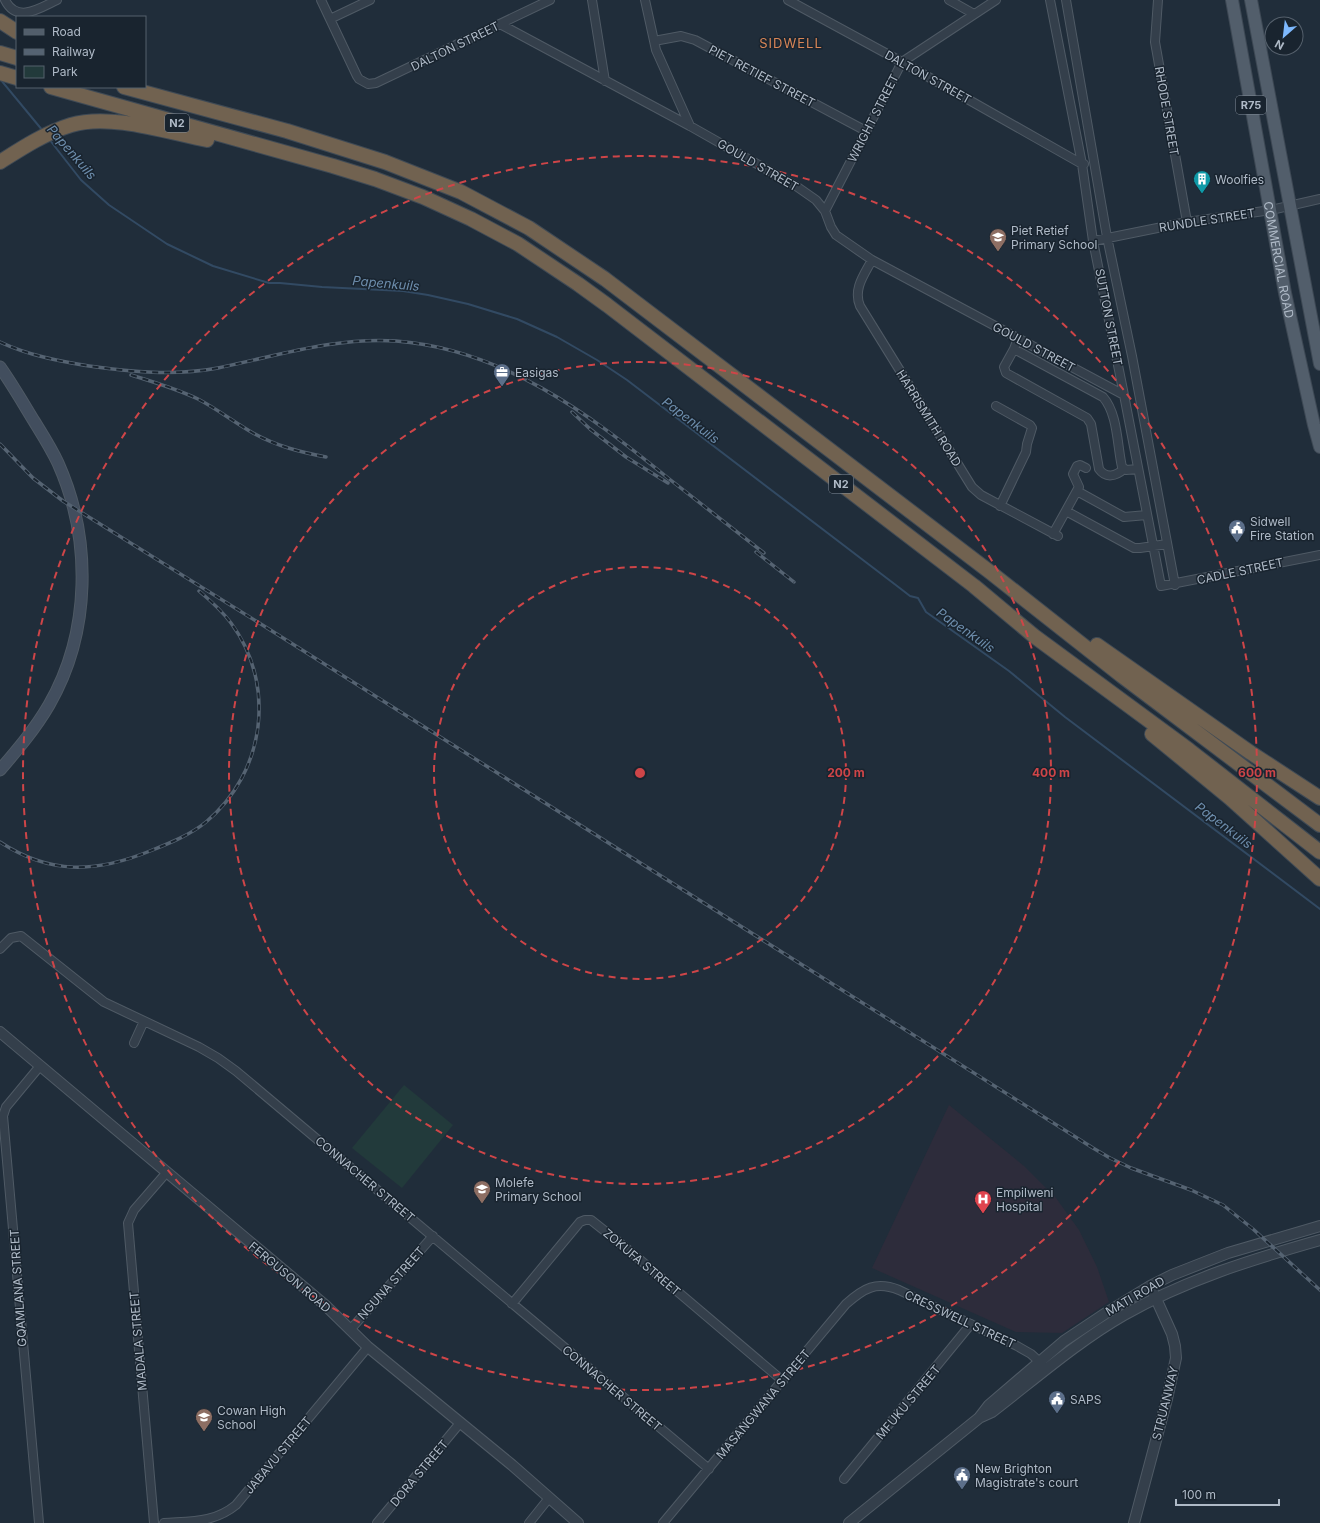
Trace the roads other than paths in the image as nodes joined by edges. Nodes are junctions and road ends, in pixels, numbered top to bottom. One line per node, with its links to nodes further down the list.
1 (5, 0): 2 (street)
2 (57, 0)
3 (321, 0): 17 (street)
4 (370, 0): 17 (street)
5 (550, 0): 19 (street, DALTON STREET)
6 (592, 0): 25 (street)
7 (645, 0): 21 (street)
8 (788, 0): 22 (street, DALTON STREET)
9 (949, 0): 16 (street)
10 (996, 0): 16 (street, WRIGHT STREET)
11 (1050, 0): 33 (street, SUTTON STREET)
12 (1066, 0): 32 (street, SUTTON STREET)
13 (1158, 0): 43 (street, RHODE STREET)
14 (1232, 0): 41 (main road, COMMERCIAL ROAD / R75)
15 (1251, 0): 40 (main road, COMMERCIAL ROAD / R75)
16 (974, 14): 22 (street, WRIGHT STREET)
17 (330, 19): 19 (street, DALTON STREET)
18 (0, 21): 20 (highway)
19 (500, 24): 25 (street, GOULD STREET)
20 (16, 31)
21 (654, 41): 29 (street); 31 (street, PIET RETIEF STREET)
22 (902, 62): 31 (street, WRIGHT STREET); 34 (street, DALTON STREET)
23 (0, 73): 24 (highway)
24 (16, 78)
25 (605, 81): 29 (street, GOULD STREET)
26 (146, 85): 30 (highway)
27 (54, 88): 35 (highway, N2)
28 (128, 88): 30 (highway, N2)
29 (690, 126): 42 (street, GOULD STREET)
30 (287, 131): 68 (highway, N2)
31 (866, 131): 42 (street, WRIGHT STREET)
32 (1092, 152): 33 (street); 38 (street, SUTTON STREET)
33 (1080, 154): 34 (street); 37 (street, SUTTON STREET)
34 (1068, 155): 37 (street, DALTON STREET)
35 (302, 158): 36 (highway); 71 (highway, N2)
36 (0, 162)
37 (1082, 164): 38 (street); 45 (street, SUTTON STREET)
38 (1094, 164): 44 (street, SUTTON STREET)
39 (1320, 200): 40 (street, RUNDLE STREET)
40 (1289, 206): 41 (street, RUNDLE STREET); 51 (main road, COMMERCIAL ROAD / R75)
41 (1271, 210): 43 (street, RUNDLE STREET); 57 (main road, COMMERCIAL ROAD / R75)
42 (825, 211): 46 (street, GOULD STREET)
43 (1187, 222): 44 (street, RUNDLE STREET)
44 (1107, 237): 45 (street, RUNDLE STREET); 49 (street, SUTTON STREET)
45 (1093, 241): 50 (street, SUTTON STREET)
46 (872, 260): 47 (street, GOULD STREET); 62 (street, HARRISMITH ROAD)
47 (1018, 338): 48 (street); 53 (street, GOULD STREET)
48 (1014, 349): 59 (street); 59 (street)
49 (1132, 356): 50 (street); 55 (street, SUTTON STREET)
50 (1117, 358): 53 (street, SUTTON STREET)
51 (1320, 364)
52 (0, 367): 72 (main road)
53 (1124, 395): 56 (street, SUTTON STREET)
54 (996, 406): 62 (street)
55 (1143, 418): 56 (street); 65 (street, SUTTON STREET)
56 (1129, 421): 60 (street, SUTTON STREET)
57 (1320, 447)
58 (1086, 468): 61 (street)
59 (1124, 469): 60 (street)
60 (1138, 469): 64 (street, SUTTON STREET)
61 (1077, 491): 63 (street); 64 (street)
62 (1000, 506): 63 (street, HARRISMITH ROAD)
63 (1066, 511): 66 (street)
64 (1147, 515): 66 (street, SUTTON STREET)
65 (1167, 544): 66 (street); 69 (street, SUTTON STREET)
66 (1153, 547): 70 (street, SUTTON STREET)
67 (1320, 555): 69 (street, CADLE STREET)
68 (990, 572): 73 (highway); 74 (highway, N2)
69 (1175, 585): 70 (street, CADLE STREET)
70 (1161, 586)
71 (1034, 636): 75 (highway, N2); 76 (highway)
72 (0, 770)
73 (1320, 798)
74 (1320, 825)
75 (1320, 852)
76 (1320, 879)
77 (0, 949): 78 (street, CONNACHER STREET)
78 (144, 1021): 80 (street); 84 (street, CONNACHER STREET)
79 (0, 1032): 81 (street, FERGUSON ROAD)
80 (134, 1043)
81 (40, 1066): 82 (street, FERGUSON ROAD); 99 (street, GQAMLANA STREET)
82 (167, 1172): 91 (street, FERGUSON ROAD); 100 (street, MADALA STREET)
83 (1320, 1226): 86 (street, MATI ROAD)
84 (433, 1236): 89 (street, CONNACHER STREET); 91 (street, NGUNA STREET)
85 (1320, 1240): 88 (street, MATI ROAD)
86 (1150, 1286): 88 (street, STRUANWAY); 93 (street, MATI ROAD)
87 (866, 1289): 90 (street, CRESSWELL STREET); 94 (street, MASANGWANA STREET)
88 (1156, 1298): 93 (street, MATI ROAD); 107 (street, STRUANWAY)
89 (512, 1304): 94 (street, ZOKUFA STREET); 96 (street, CONNACHER STREET)
90 (971, 1324): 93 (street, CRESSWELL STREET); 97 (street, MFUKU STREET)
91 (350, 1330): 92 (street, FERGUSON ROAD)
92 (368, 1347): 95 (street, FERGUSON ROAD); 101 (street, JABAVU STREET)
93 (1044, 1365): 106 (street, MATI ROAD)
94 (783, 1380): 96 (street, MASANGWANA STREET)
95 (460, 1423): 98 (street, FERGUSON ROAD); 102 (street, DORA STREET)
96 (709, 1469): 105 (street, MASANGWANA STREET)
97 (844, 1479)
98 (549, 1498): 103 (street); 104 (street, FERGUSON ROAD)
99 (39, 1523)
100 (154, 1523)
101 (164, 1523)
102 (377, 1523)
103 (529, 1523)
104 (578, 1523)
105 (663, 1523)
106 (849, 1523)
107 (1134, 1523)

